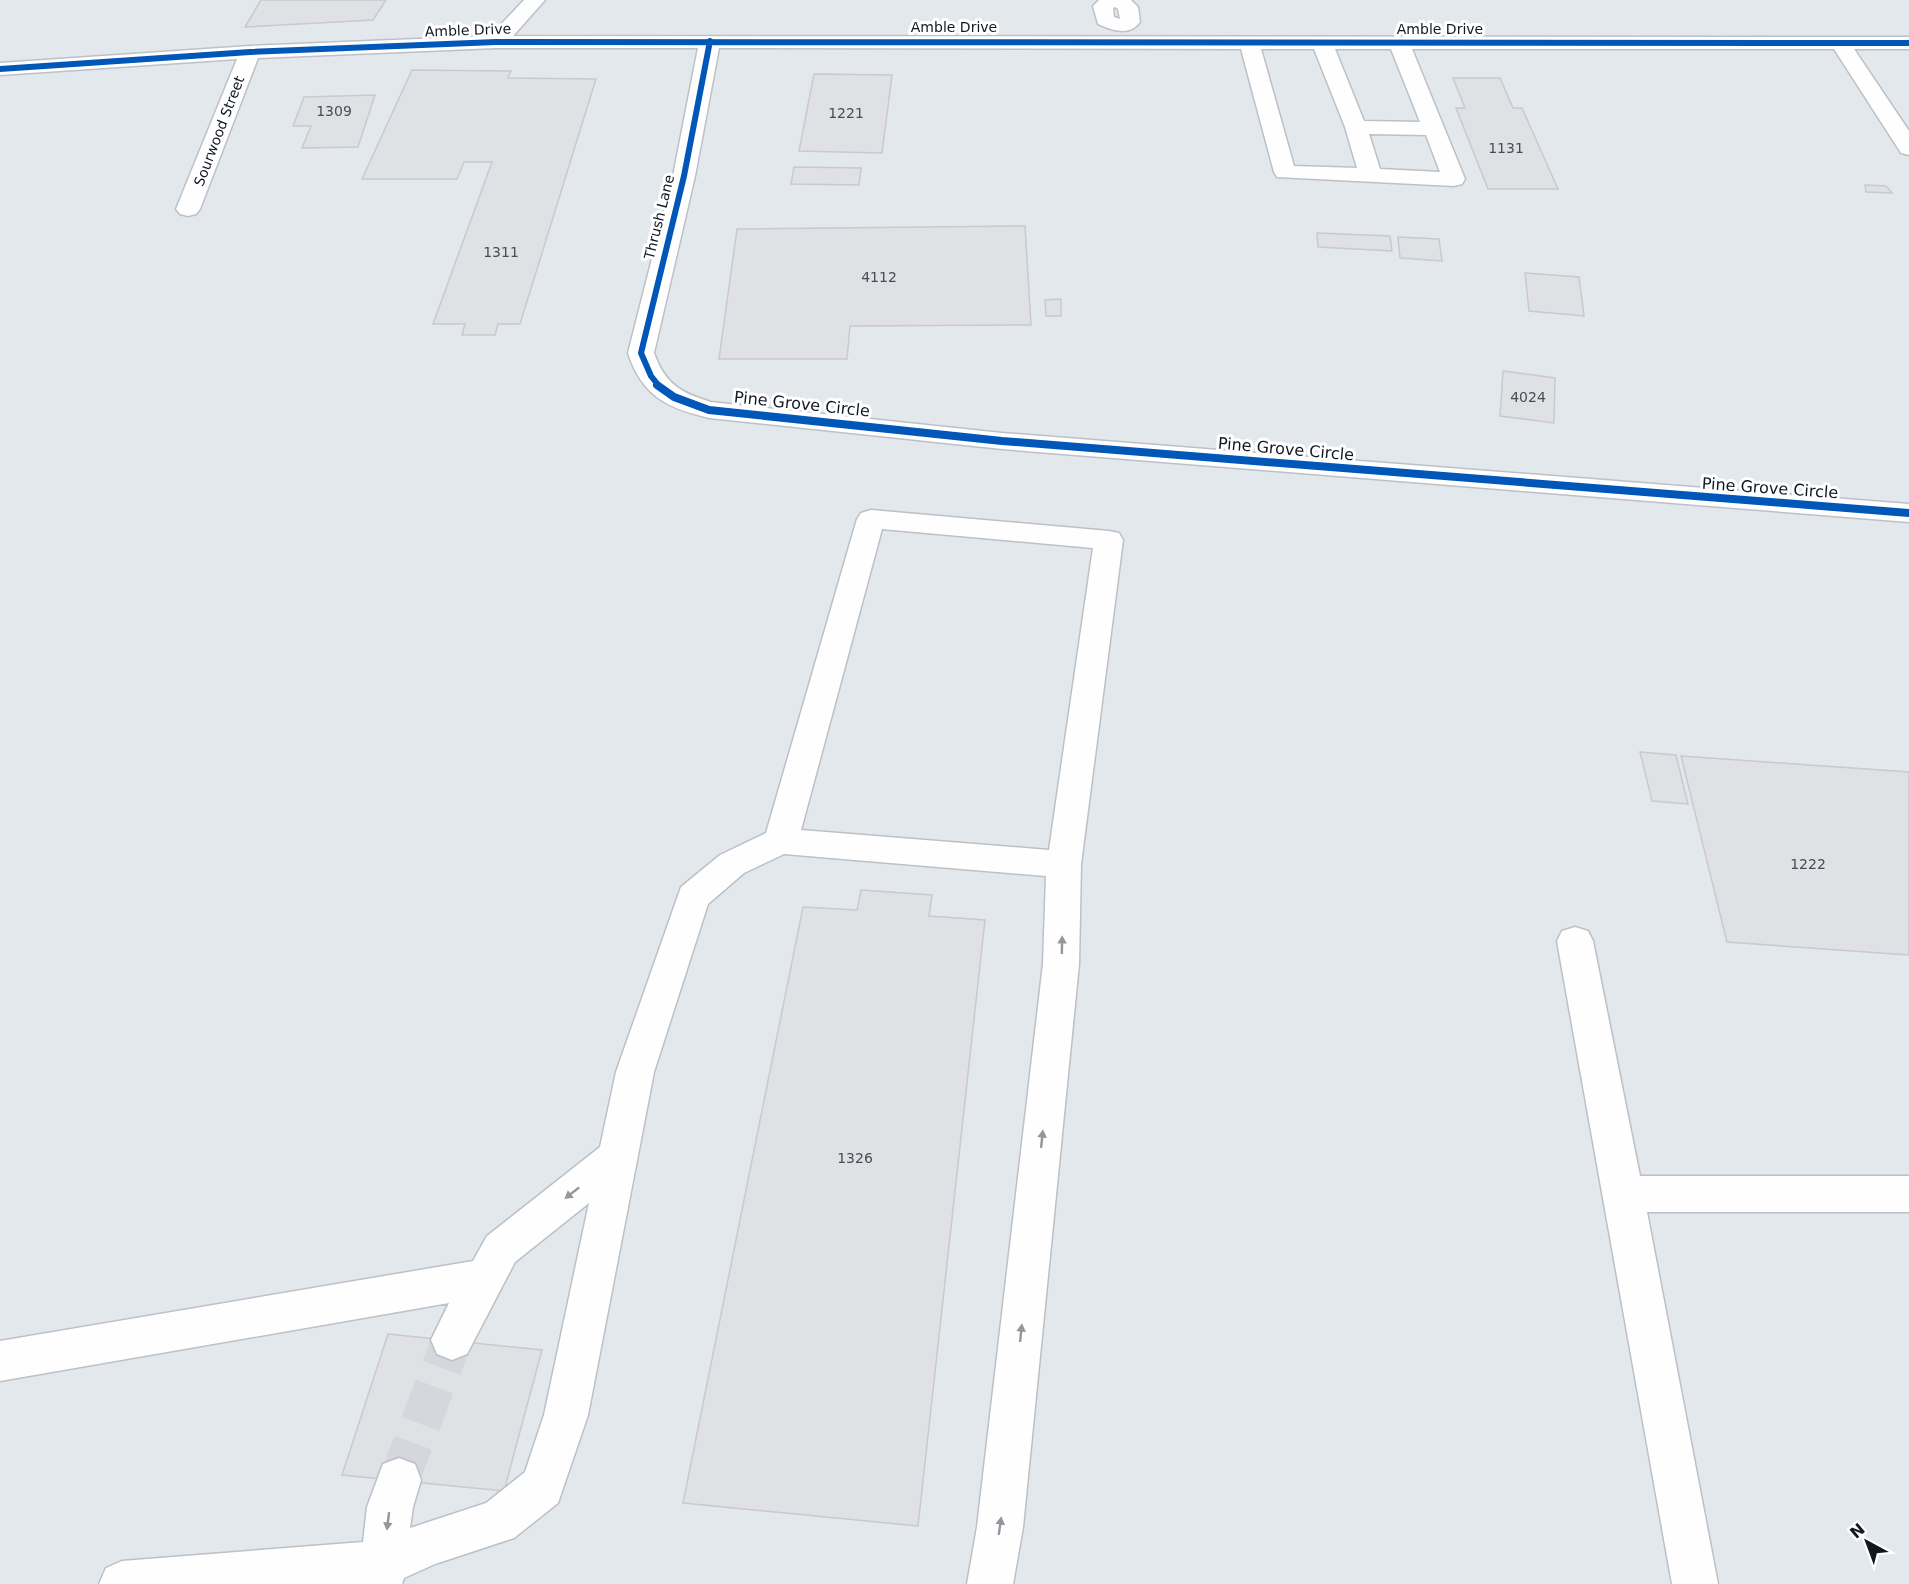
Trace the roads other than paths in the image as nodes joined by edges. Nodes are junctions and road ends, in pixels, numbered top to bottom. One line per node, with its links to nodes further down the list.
1 (534, 0): 6 (street)
2 (1112, 0): 4 (street)
3 (1119, 0): 4 (street)
4 (1122, 33): 5 (street, Amble Drive); 7 (street, Amble Drive)
5 (710, 41): 6 (street, Amble Drive); 19 (street, Thrush Lane)
6 (496, 42): 12 (street, Amble Drive)
7 (1249, 42): 8 (street, Amble Drive); 17 (street)
8 (1322, 42): 9 (street, Amble Drive); 14 (street)
9 (1399, 42): 10 (street, Amble Drive); 15 (street)
10 (1840, 43): 11 (street, Amble Drive); 16 (street)
11 (1909, 43)
12 (250, 52): 13 (street, Amble Drive); 18 (street, Sourwood Street)
13 (0, 69)
14 (1356, 127): 15 (street); 17 (street)
15 (1435, 129): 17 (street)
16 (1909, 148)
17 (1371, 176)
18 (188, 209)
19 (664, 392): 20 (street, Pine Grove Circle)
20 (1909, 513)
21 (780, 841): 22 (street); 22 (street); 24 (street)
22 (1064, 864): 33 (street, one-way to 22)
23 (1575, 941): 25 (street)
24 (618, 1156): 27 (street, one-way to 27); 31 (street)
25 (1624, 1194): 26 (street); 34 (street)
26 (1909, 1194)
27 (485, 1278): 28 (street); 29 (street)
28 (452, 1340)
29 (0, 1361)
30 (399, 1480): 31 (street, one-way to 31)
31 (382, 1574): 32 (street)
32 (122, 1584)
33 (990, 1584)
34 (1695, 1584)

